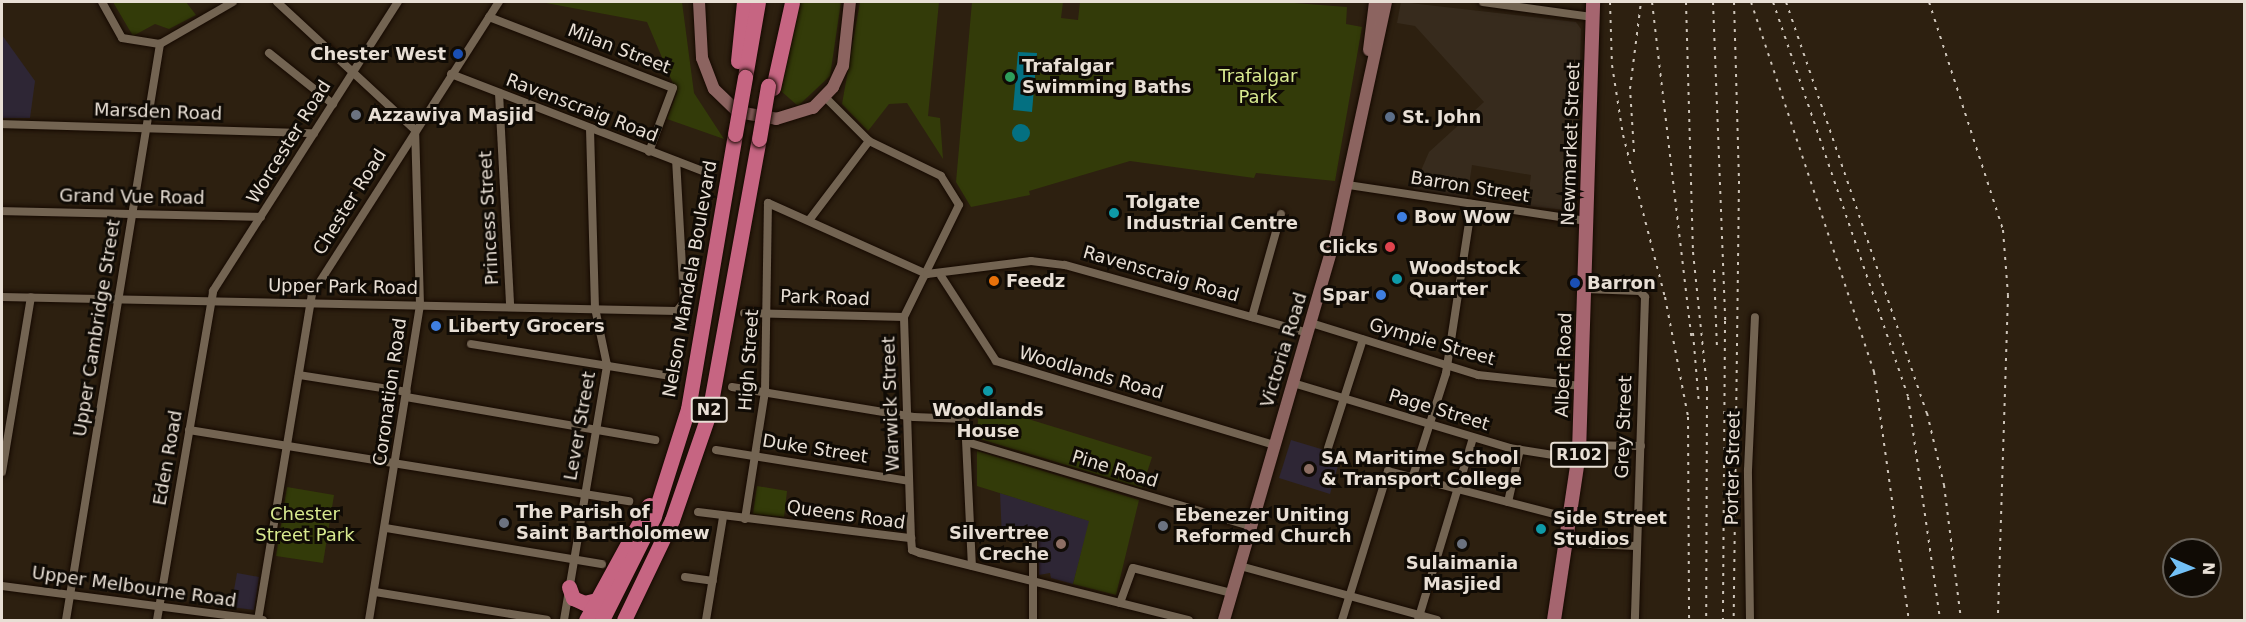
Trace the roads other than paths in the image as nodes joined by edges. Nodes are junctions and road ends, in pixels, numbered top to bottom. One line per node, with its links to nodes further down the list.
1 (102, 2): 18 (street)
2 (233, 2): 18 (street)
3 (277, 2): 20 (street)
4 (398, 2): 20 (street, Worcester Road)
5 (499, 2): 16 (street, Chester Road)
6 (699, 2): 26 (main road)
7 (744, 2): 22 (highway)
8 (758, 2): 22 (highway, Nelson Mandela Boulevard / N2)
9 (782, 2): 23 (highway, N2)
10 (792, 2): 23 (highway)
11 (850, 2): 26 (main road)
12 (1375, 2): 24 (main road, Victoria Road)
13 (1385, 2): 24 (main road, Victoria Road)
14 (1483, 2): 17 (street)
15 (1593, 2): 17 (main road, Newmarket Street / R102)
16 (489, 17): 21 (street, Chester Road); 34 (street, Milan Street)
17 (1593, 17): 45 (main road, Newmarket Street / R102)
18 (161, 43): 29 (street, Upper Cambridge Street)
19 (269, 52): 27 (street)
20 (354, 71): 27 (street, Worcester Road); 31 (street)
21 (451, 74): 25 (street, Ravenscraig Road); 31 (street, Chester Road)
22 (740, 76): 94 (highway, Nelson Mandela Boulevard / N2, bridge)
23 (770, 87): 136 (highway, N2, bridge)
24 (1367, 87): 37 (main road, Victoria Road)
25 (499, 93): 30 (street, Ravenscraig Road); 55 (street, Princess Street)
26 (825, 97): 33 (street)
27 (333, 104): 32 (street, Worcester Road)
28 (2, 124): 29 (street, Marsden Road)
29 (146, 128): 32 (street, Marsden Road); 41 (street, Upper Cambridge Street)
30 (590, 128): 34 (street, Ravenscraig Road); 56 (street, Lever Street)
31 (415, 130): 53 (street, Chester Road); 54 (street, Coronation Road)
32 (314, 133): 43 (street, Worcester Road)
33 (869, 141): 44 (street); 46 (street, Warwick Street)
34 (649, 152): 35 (street, Ravenscraig Road)
35 (676, 161): 36 (street, Ravenscraig Road); 56 (street, Upper Park Road)
36 (702, 171)
37 (1348, 185): 39 (street, Barron Street); 62 (main road, Victoria Road)
38 (768, 202): 44 (street, Ravenscraig Road); 58 (street, High Street)
39 (1472, 204): 45 (street, Barron Street); 66 (street)
40 (2, 211): 41 (street, Grand Vue Road)
41 (132, 214): 43 (street, Grand Vue Road); 51 (street, Upper Cambridge Street)
42 (1281, 214): 59 (street)
43 (261, 217): 52 (street, Worcester Road)
44 (810, 219): 46 (street, Ravenscraig Road)
45 (1587, 221): 48 (main road, Newmarket Street / R102)
46 (927, 274): 47 (street, Ravenscraig Road); 60 (street, Warwick Street)
47 (940, 276): 59 (street, Ravenscraig Road); 82 (street, Woodlands Road)
48 (1585, 289): 70 (main road, Albert Road / R102); 85 (street, Grey Street)
49 (2, 297): 50 (street, Upper Park Road)
50 (30, 297): 51 (street, Upper Park Road); 92 (street)
51 (118, 298): 52 (street, Upper Park Road); 121 (street, Upper Cambridge Street)
52 (210, 300): 53 (street, Upper Park Road); 77 (street, Eden Road)
53 (309, 302): 54 (street, Upper Park Road); 67 (street, Chester Road)
54 (420, 305): 55 (street, Upper Park Road); 73 (street, Coronation Road)
55 (510, 306): 56 (street, Upper Park Road)
56 (595, 308): 65 (street, Lever Street)
57 (744, 313): 58 (street, Park Road)
58 (770, 313): 60 (street, Park Road); 72 (street, High Street)
59 (1252, 316): 62 (street, Ravenscraig Road)
60 (904, 317): 75 (street, Warwick Street)
61 (1755, 317): 145 (street, Porter Street)
62 (1310, 328): 63 (street, Gympie Street); 69 (main road, Victoria Road)
63 (1362, 339): 66 (street, Gympie Street); 74 (street)
64 (471, 344): 65 (street)
65 (607, 366): 68 (street); 78 (street, Lever Street)
66 (1447, 367): 70 (street, Gympie Street); 76 (street)
67 (299, 375): 73 (street); 84 (street, Chester Road)
68 (671, 376)
69 (1293, 383): 74 (street, Page Street); 82 (main road, Victoria Road)
70 (1581, 386): 83 (main road, Albert Road / R102)
71 (732, 387): 72 (street)
72 (765, 392): 75 (street); 89 (street, High Street)
73 (406, 395): 78 (street); 91 (street, Coronation Road)
74 (1343, 399): 76 (street, Page Street); 86 (street)
75 (907, 416): 81 (street); 95 (street, Warwick Street)
76 (1430, 425): 79 (street, Page Street); 93 (street)
77 (189, 430): 84 (street); 125 (street, Eden Road)
78 (596, 431): 80 (street); 97 (street, Lever Street)
79 (1473, 438): 87 (street, Page Street); 96 (street)
80 (655, 440)
81 (970, 443): 104 (street, Pine Road); 112 (street)
82 (1275, 445): 104 (main road, Victoria Road)
83 (1579, 445): 85 (street); 90 (main road, Albert Road / R102)
84 (287, 446): 91 (street); 127 (street, Chester Road)
85 (1641, 446): 109 (street, Grey Street)
86 (1328, 448)
87 (1520, 449): 90 (street, Page Street); 99 (street)
88 (716, 450): 89 (street, Duke Street)
89 (755, 456): 95 (street, Duke Street); 103 (street, High Street)
90 (1578, 459): 102 (main road, Albert Road / R102)
91 (397, 463): 97 (street); 105 (street, Coronation Road)
92 (2, 472)
93 (1413, 476): 96 (street); 122 (street)
94 (668, 477): 123 (highway); 135 (highway, Nelson Mandela Boulevard / N2)
95 (909, 481): 107 (street, Warwick Street)
96 (1456, 488): 99 (street); 126 (street)
97 (585, 494): 98 (street); 110 (street, Lever Street)
98 (629, 501)
99 (1508, 502): 102 (street)
100 (698, 512): 101 (street, Queens Road)
101 (723, 517): 103 (street, Queens Road); 115 (street)
102 (1570, 518): 108 (main road, Albert Road / R102)
103 (745, 519): 107 (street, Queens Road)
104 (1251, 526): 113 (main road, Victoria Road)
105 (386, 528): 110 (street); 119 (street, Coronation Road)
106 (1033, 537): 116 (street)
107 (911, 538): 112 (street, Queens Road)
108 (1566, 543): 109 (street); 143 (main road, Albert Road / R102)
109 (1637, 546): 144 (street, Grey Street)
110 (573, 559): 111 (street); 118 (street, Lever Street)
111 (602, 564)
112 (972, 566): 116 (street, Queens Road)
113 (1240, 566): 120 (main road, Victoria Road); 122 (street)
114 (685, 577): 115 (street)
115 (713, 581): 137 (street)
116 (1033, 581): 124 (street, Queens Road); 138 (street)
117 (2, 586): 121 (street, Upper Melbourne Road)
118 (569, 587): 123 (highway); 133 (street, Lever Street)
119 (375, 592): 131 (street, Coronation Road); 132 (street)
120 (1232, 592): 124 (street); 140 (main road, Victoria Road)
121 (70, 595): 125 (street, Upper Melbourne Road); 128 (street, Upper Cambridge Street)
122 (1349, 596): 126 (street); 141 (street)
123 (601, 599): 134 (highway)
124 (1120, 603): 139 (street, Queens Road)
125 (159, 607): 127 (street, Upper Melbourne Road); 129 (street, Eden Road)
126 (1419, 618): 142 (street)
127 (258, 620): 130 (street, Upper Melbourne Road)
128 (66, 621)
129 (157, 621)
130 (263, 621)
131 (369, 621)
132 (547, 621)
133 (564, 621)
134 (586, 621)
135 (603, 621)
136 (624, 621)
137 (706, 621)
138 (1034, 621)
139 (1189, 621)
140 (1224, 621)
141 (1342, 621)
142 (1437, 621)
143 (1554, 621)
144 (1635, 621)
145 (1750, 621)

